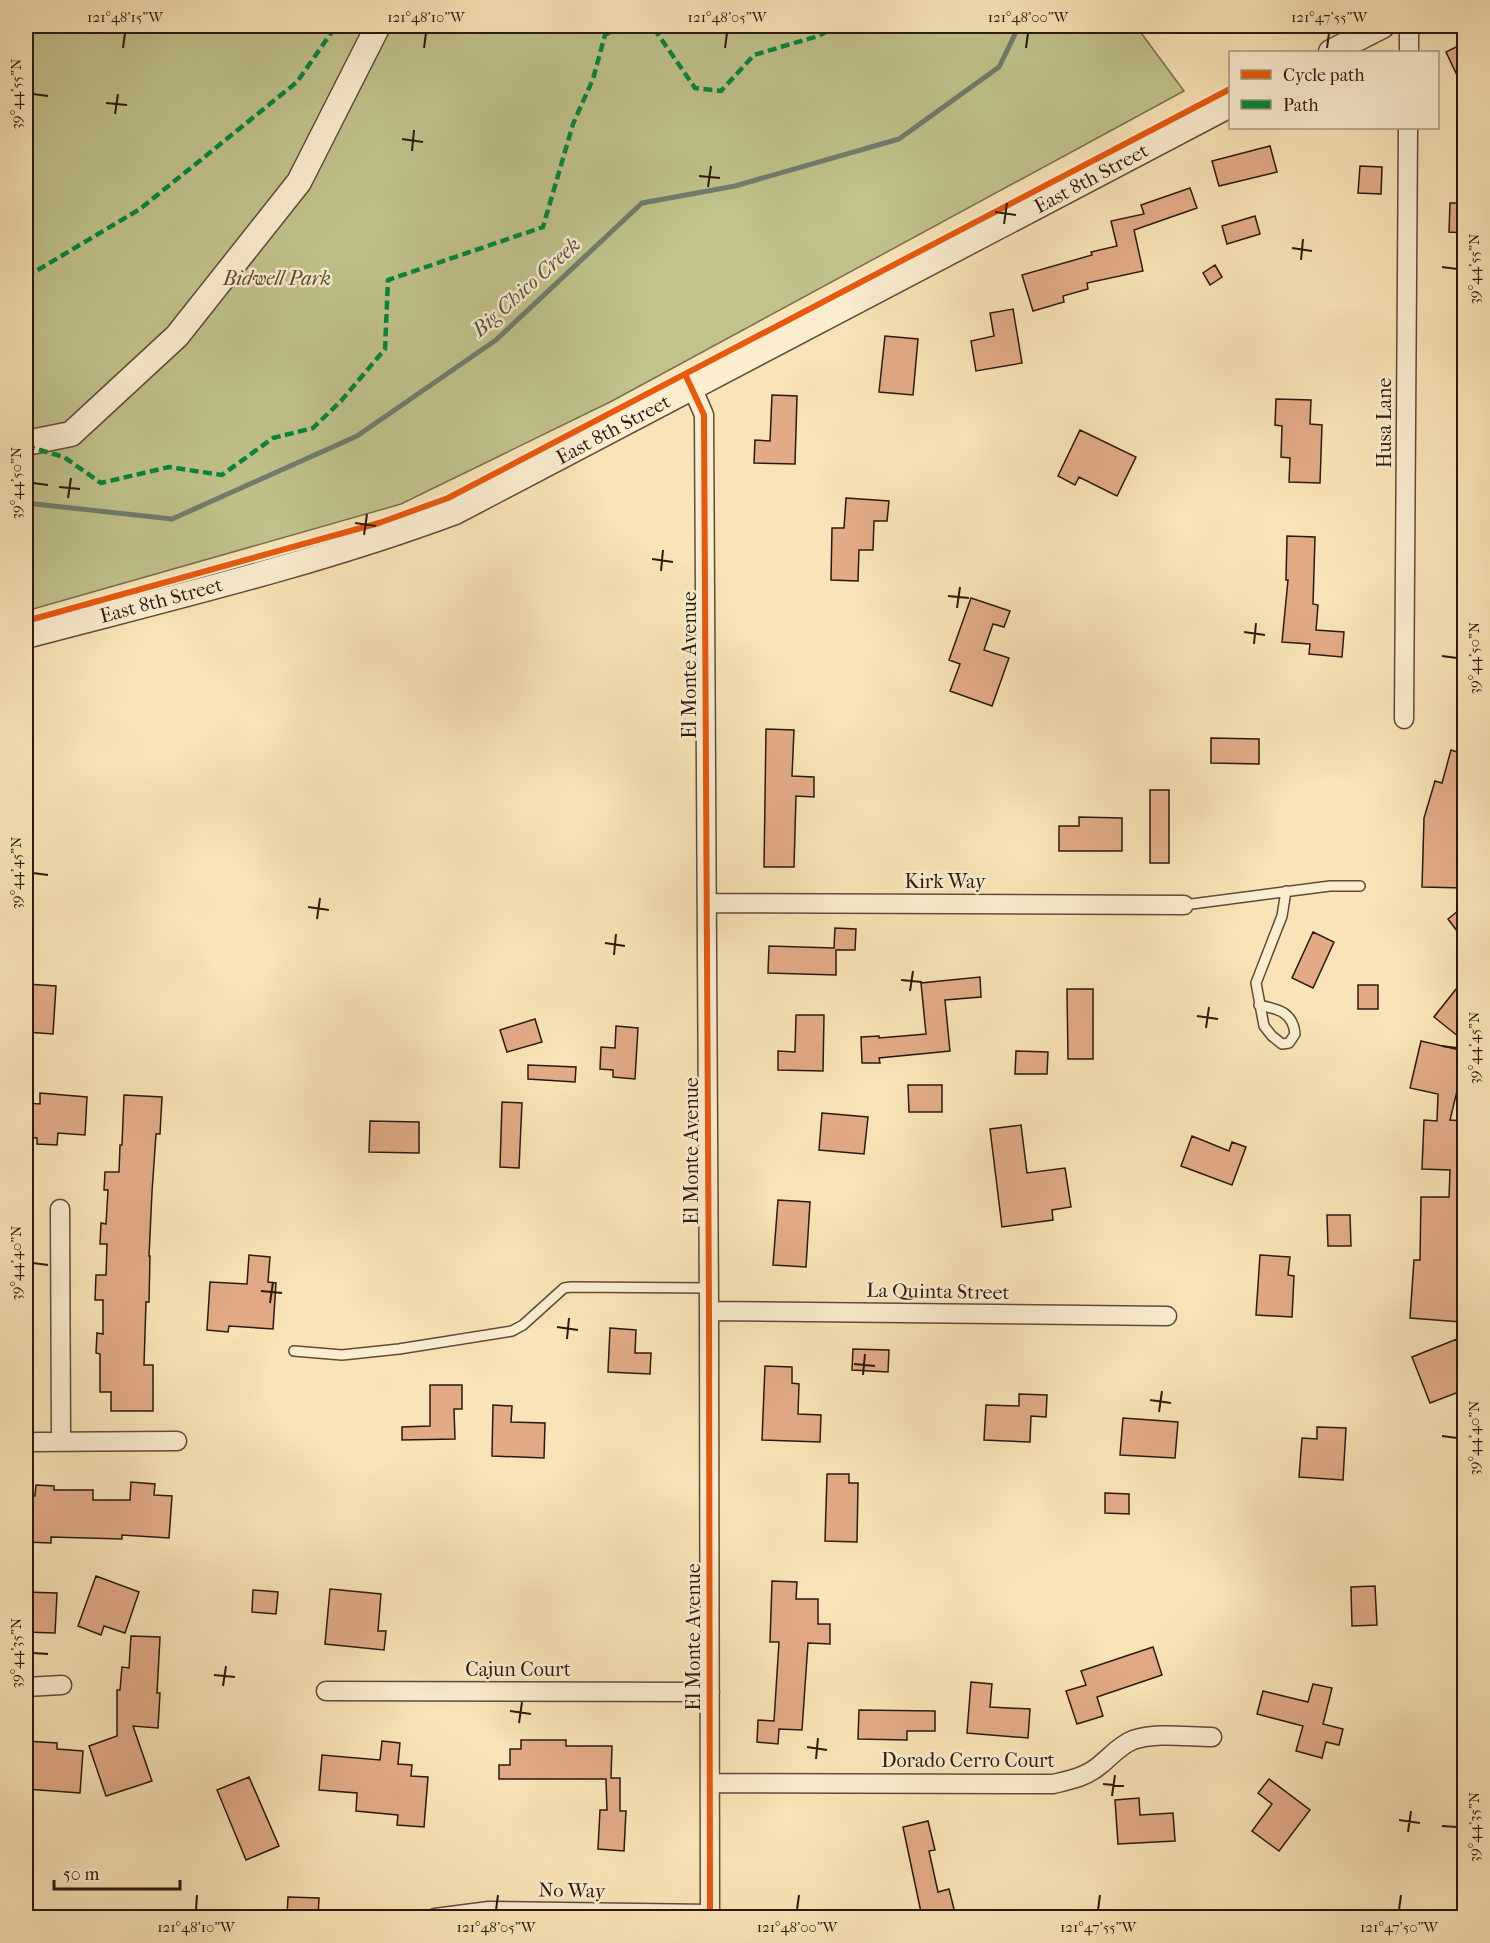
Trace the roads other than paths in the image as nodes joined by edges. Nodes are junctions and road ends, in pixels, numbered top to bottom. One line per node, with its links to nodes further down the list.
1 (378, 26): 9 (street)
2 (1382, 26): 4 (street)
3 (1409, 26): 5 (street)
4 (1333, 51)
5 (1409, 51)
6 (1229, 106): 8 (street, East 8th Street)
7 (1408, 129): 11 (street, Husa Lane)
8 (692, 387): 10 (street, East 8th Street); 14 (street, El Monte Avenue)
9 (26, 443)
10 (26, 636)
11 (1404, 719)
12 (1360, 886): 13 (lane)
13 (1286, 891): 15 (lane); 16 (lane)
14 (707, 903): 15 (street, Kirk Way); 18 (street, El Monte Avenue)
15 (1184, 905)
16 (1259, 1005): 16 (lane)
17 (60, 1209): 22 (street)
18 (709, 1288): 19 (street, El Monte Avenue); 21 (lane)
19 (709, 1311): 20 (street, La Quinta Street); 28 (street, El Monte Avenue)
20 (1167, 1316)
21 (294, 1351)
22 (62, 1441): 23 (street); 24 (street)
23 (177, 1441)
24 (26, 1442)
25 (62, 1685): 26 (street)
26 (26, 1687)
27 (326, 1691): 28 (street, Cajun Court)
28 (710, 1692): 30 (street, El Monte Avenue)
29 (1212, 1737): 30 (street, Dorado Cerro Court)
30 (710, 1783): 31 (street, El Monte Avenue)
31 (710, 1916): 32 (street, No Way)
32 (435, 1917)

